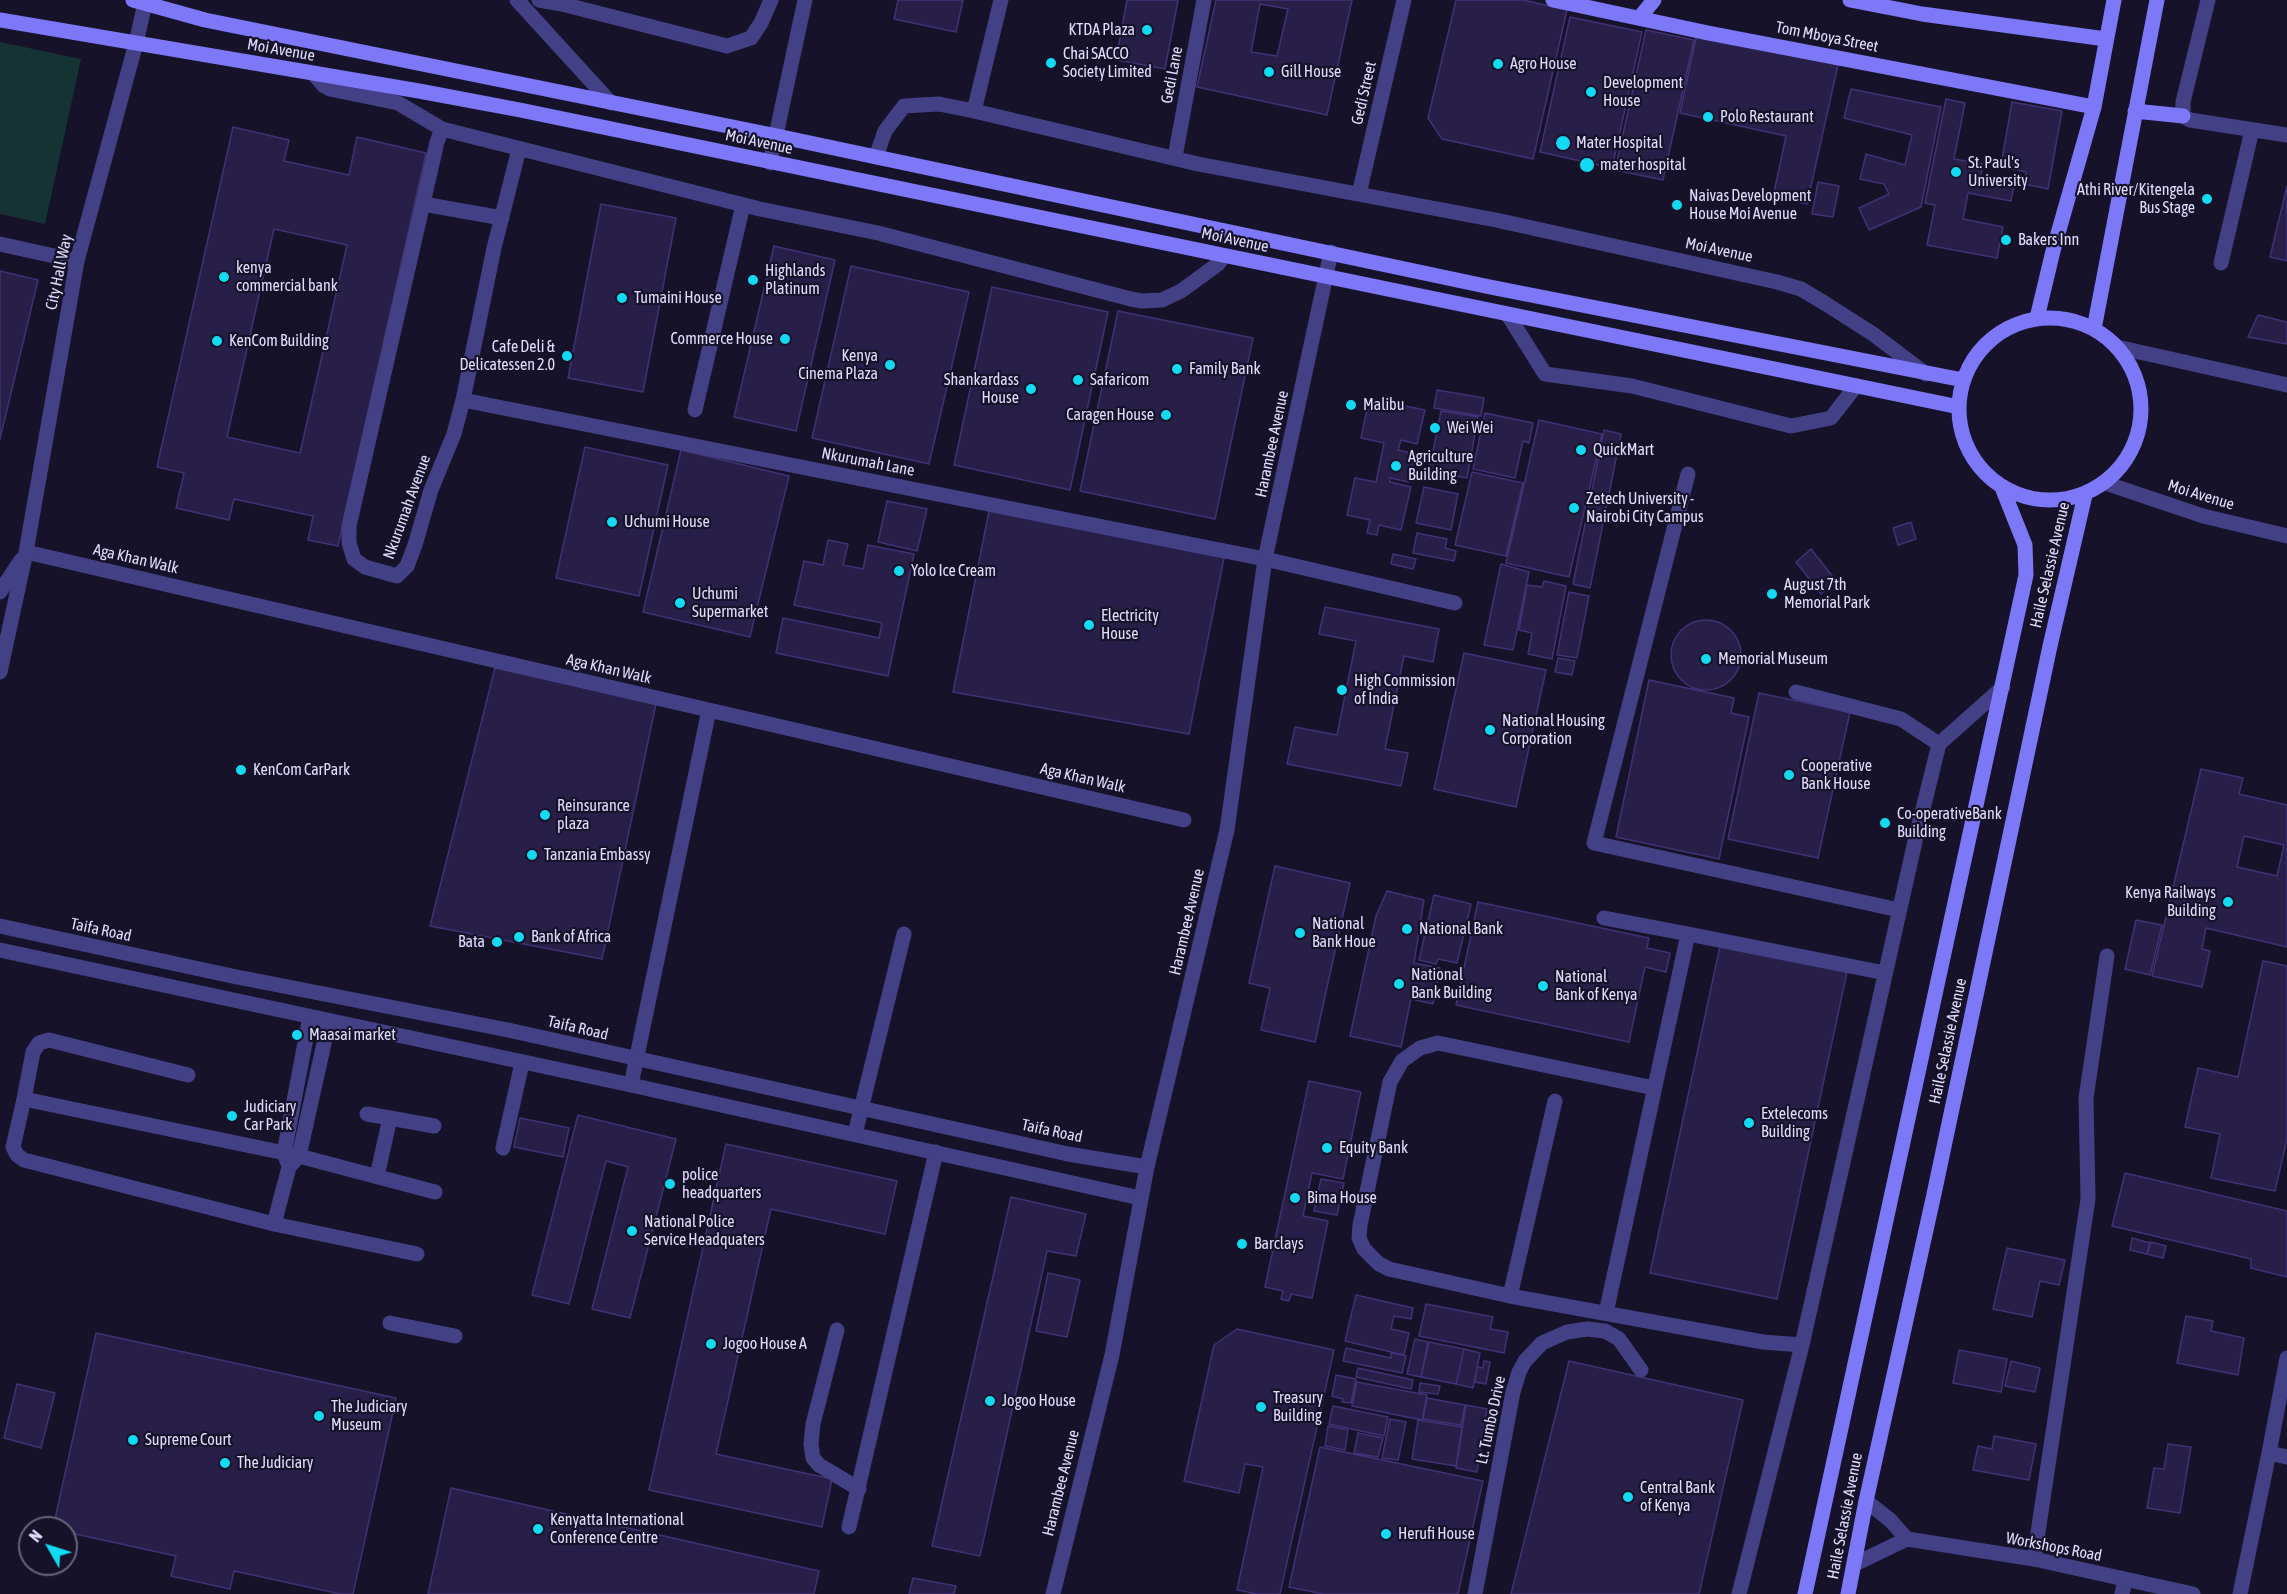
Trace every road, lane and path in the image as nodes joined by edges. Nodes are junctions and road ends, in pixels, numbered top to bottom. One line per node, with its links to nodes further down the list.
1 (518, 0): 22 (street)
2 (539, 0): 3 (street)
3 (771, 0)
4 (805, 0): 30 (street)
5 (1001, 0): 24 (street)
6 (1204, 0): 33 (street, Gedi Lane)
7 (1404, 0): 35 (street, Gedi Street)
8 (1553, 0): 15 (main road, Tom Mboya Street)
9 (1654, 0): 17 (main road)
10 (1850, 0): 16 (main road)
11 (2114, 0): 19 (main road)
12 (2157, 0): 25 (main road)
13 (2208, 0): 26 (street)
14 (141, 1): 20 (street, City Hall Way); 22 (main road, Moi Avenue)
15 (1585, 4): 17 (main road, Tom Mboya Street)
16 (1892, 4): 19 (main road)
17 (1640, 17): 23 (main road, Tom Mboya Street)
18 (0, 20): 20 (main road, Moi Avenue)
19 (2106, 39): 23 (main road)
20 (136, 43): 21 (main road, Moi Avenue); 42 (street, City Hall Way)
21 (314, 74): 27 (street); 34 (main road, Moi Avenue)
22 (611, 103): 30 (main road, Moi Avenue)
23 (2094, 107): 46 (main road)
24 (974, 111): 32 (street, Moi Avenue); 33 (street, Moi Avenue)
25 (2135, 111): 26 (main road); 47 (main road)
26 (2183, 116): 28 (street)
27 (442, 129): 31 (street); 36 (street, Nkurumah Avenue)
28 (2252, 130): 29 (street); 43 (street)
29 (2287, 135)
30 (777, 136): 32 (main road, Moi Avenue); 34 (street)
31 (519, 149): 37 (street); 38 (street, Nkurumah Avenue)
32 (876, 157): 40 (main road, Moi Avenue)
33 (1175, 157): 35 (street, Moi Avenue)
34 (770, 162): 41 (main road, Moi Avenue)
35 (1359, 194): 49 (street, Moi Avenue)
36 (423, 204): 38 (street); 53 (street, Nkurumah Avenue)
37 (743, 205): 41 (street); 55 (street)
38 (502, 218): 53 (street, Nkurumah Avenue)
39 (0, 244): 42 (street)
40 (1331, 252): 44 (street, Harambee Avenue); 49 (main road, Moi Avenue)
41 (1224, 256): 44 (main road, Moi Avenue)
42 (77, 261): 61 (street, City Hall Way)
43 (2221, 263)
44 (1326, 277): 45 (main road, Moi Avenue); 62 (street, Harambee Avenue)
45 (1508, 315): 52 (main road, Moi Avenue); 52 (street)
46 (2037, 318): 47 (main road, Haile Selassie Avenue); 50 (main road, Haile Selassie Avenue)
47 (2094, 329): 48 (main road, Haile Selassie Avenue)
48 (2117, 347): 51 (street); 57 (main road, Haile Selassie Avenue)
49 (1926, 374): 50 (main road, Moi Avenue)
50 (1963, 380): 54 (main road, Haile Selassie Avenue)
51 (2287, 385)
52 (1856, 386): 54 (main road, Moi Avenue)
53 (463, 400): 62 (street, Nkurumah Lane)
54 (1959, 407): 58 (main road, Haile Selassie Avenue)
55 (695, 410)
56 (1688, 474): 71 (street)
57 (2105, 483): 59 (main road, Haile Selassie Avenue); 60 (street, Moi Avenue)
58 (2003, 490): 59 (main road, Haile Selassie Avenue); 66 (main road, Haile Selassie Avenue)
59 (2085, 495): 113 (main road, Haile Selassie Avenue)
60 (2287, 536)
61 (26, 552): 63 (street, City Hall Way); 65 (street, City Hall Way); 68 (street, Aga Khan Walk)
62 (1265, 559): 64 (street, Nkurumah Lane); 96 (street, Harambee Avenue)
63 (0, 592)
64 (1455, 603)
65 (0, 672)
66 (2003, 687): 69 (street); 122 (main road, Haile Selassie Avenue)
67 (1796, 692): 69 (street)
68 (709, 710): 70 (street, Aga Khan Walk); 81 (street)
69 (1939, 744): 71 (street)
70 (1184, 820)
71 (1899, 910): 78 (street)
72 (1604, 918): 75 (street)
73 (0, 927): 81 (street, Taifa Road)
74 (904, 934): 88 (street)
75 (1688, 934): 78 (street); 85 (street)
76 (0, 950): 79 (street)
77 (2108, 956): 116 (street)
78 (1885, 973): 107 (street)
79 (309, 1017): 80 (street); 95 (street)
80 (329, 1021): 82 (street); 95 (street)
81 (636, 1060): 84 (street); 88 (street, Taifa Road)
82 (522, 1063): 84 (street); 93 (street)
83 (188, 1075): 86 (street)
84 (631, 1085): 92 (street)
85 (1654, 1088): 102 (street); 103 (street)
86 (24, 1099): 95 (street); 100 (street)
87 (1555, 1101): 102 (street)
88 (861, 1108): 92 (street); 96 (street, Taifa Road)
89 (367, 1114): 90 (street)
90 (390, 1118): 91 (street); 97 (street)
91 (434, 1126)
92 (855, 1134): 94 (street)
93 (503, 1148)
94 (936, 1152): 99 (street); 112 (street)
95 (291, 1158): 97 (street); 100 (street)
96 (1147, 1167): 99 (street, Harambee Avenue)
97 (377, 1176): 98 (street)
98 (435, 1192)
99 (1140, 1198): 119 (street, Harambee Avenue)
100 (274, 1224): 101 (street)
101 (417, 1254)
102 (1510, 1296): 103 (street)
103 (1606, 1313): 107 (street)
104 (390, 1323): 106 (street)
105 (837, 1330): 112 (street)
106 (455, 1336)
107 (1802, 1345): 121 (street)
108 (2287, 1358): 110 (street)
109 (1641, 1370): 120 (street, Lt. Tumbo Drive)
110 (2269, 1453): 111 (street); 125 (street)
111 (2287, 1457)
112 (859, 1489): 114 (street)
113 (1866, 1501): 115 (street); 117 (main road, Haile Selassie Avenue)
114 (849, 1527)
115 (1907, 1539): 116 (street, Workshops Road); 117 (street)
116 (2034, 1559): 118 (street, Workshops Road)
117 (1855, 1564): 123 (main road, Haile Selassie Avenue)
118 (2123, 1587): 124 (street, Workshops Road)
119 (1053, 1594)
120 (1475, 1594)
121 (1739, 1594)
122 (1805, 1594)
123 (1848, 1594)
124 (2193, 1594)
125 (2240, 1594)

